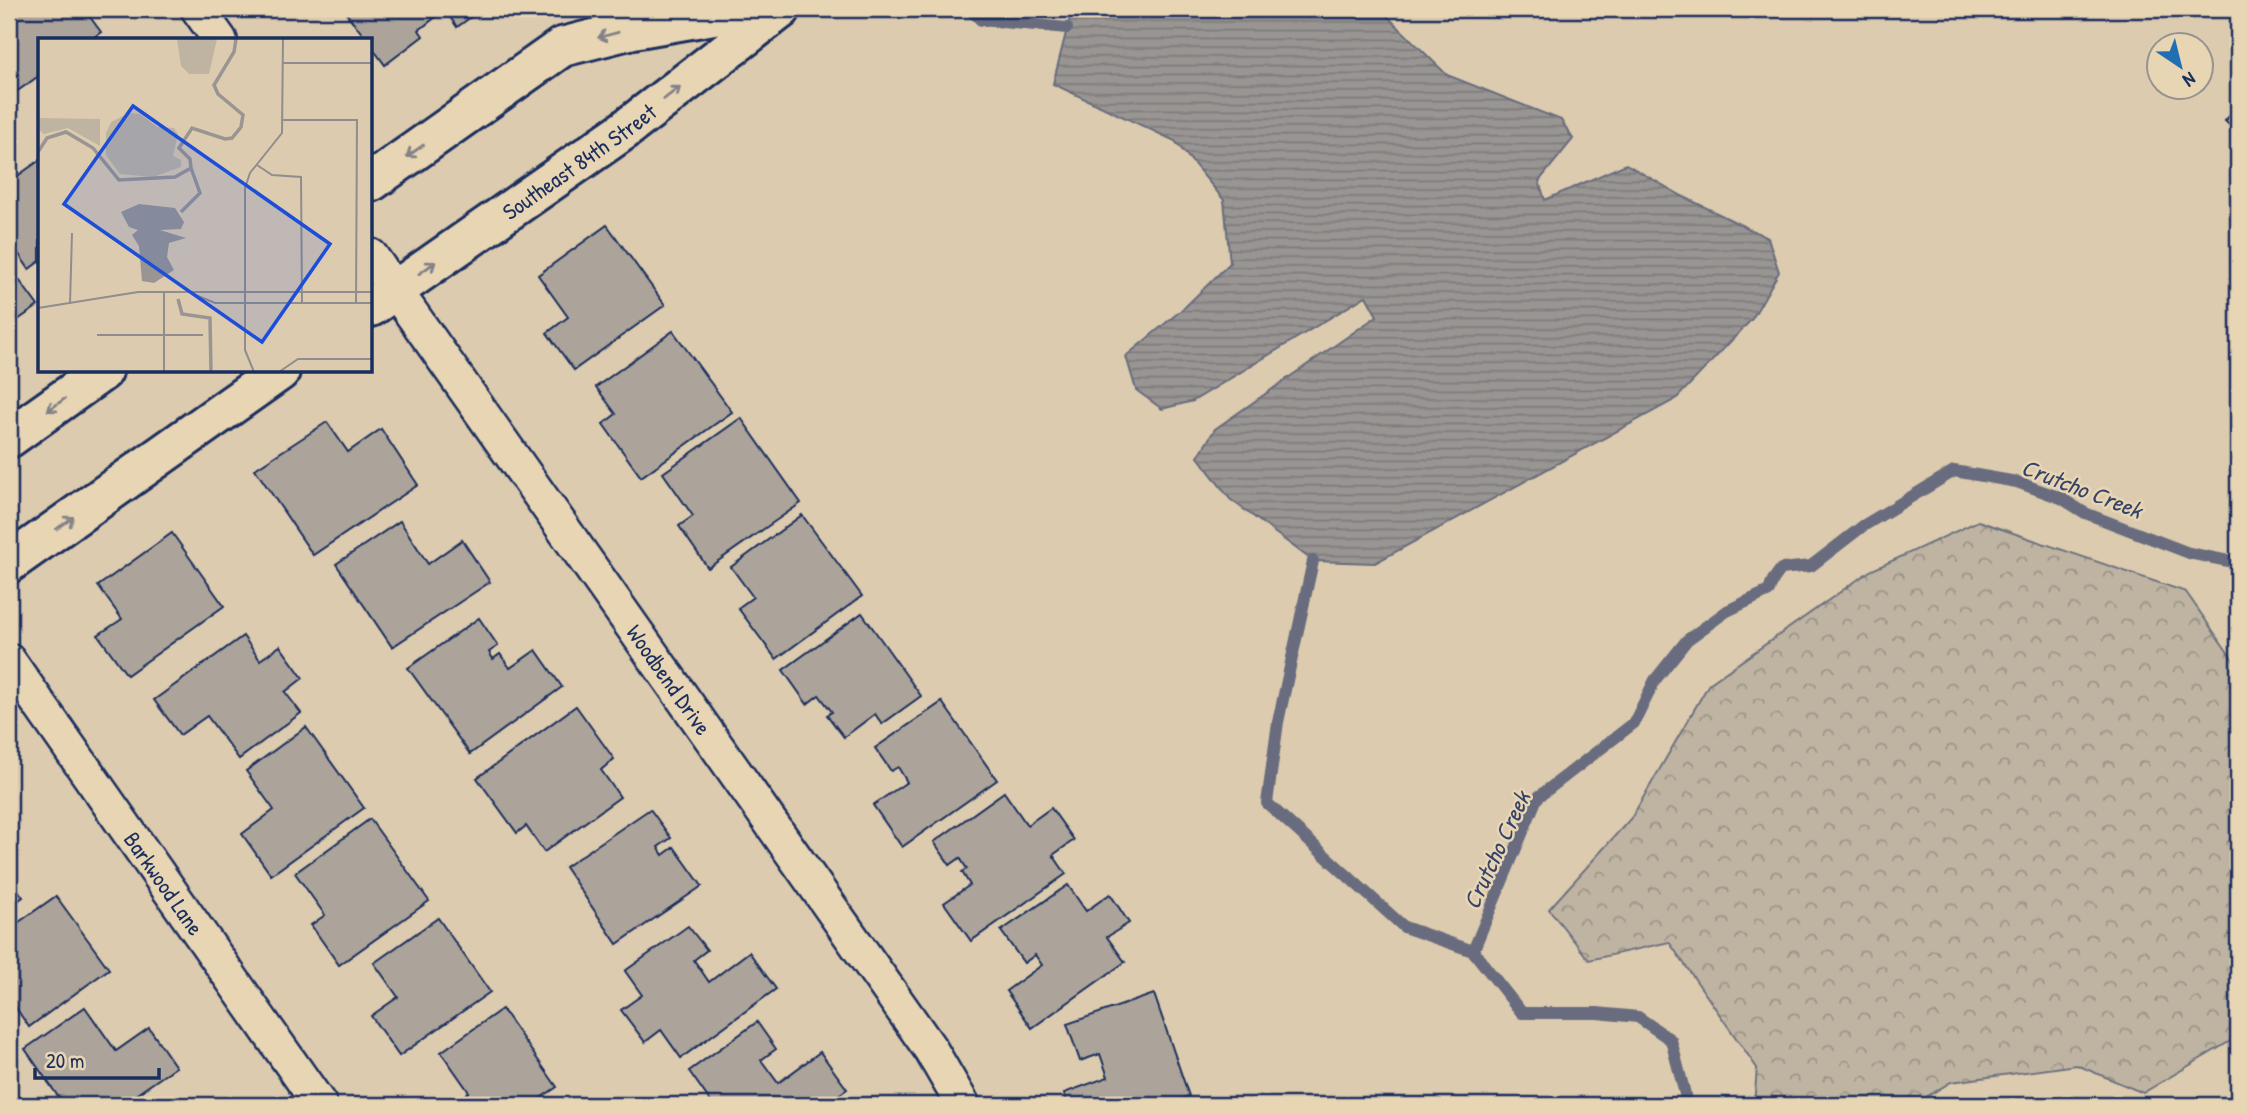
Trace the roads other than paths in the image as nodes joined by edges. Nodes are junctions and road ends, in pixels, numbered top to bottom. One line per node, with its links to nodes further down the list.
1 (198, 9): 4 (street)
2 (748, 9): 5 (street, one-way to 5)
3 (781, 9): 7 (street, Southeast 84th Street, one-way to 3)
4 (219, 38)
5 (373, 181)
6 (373, 263): 7 (street, Woodbend Drive)
7 (383, 298): 14 (street, Woodbend Drive)
8 (100, 373): 10 (street, one-way to 10)
9 (277, 373): 11 (street, one-way to 9)
10 (9, 438)
11 (9, 563)
12 (9, 661): 13 (street, Barkwood Lane)
13 (320, 1105)
14 (963, 1105)

